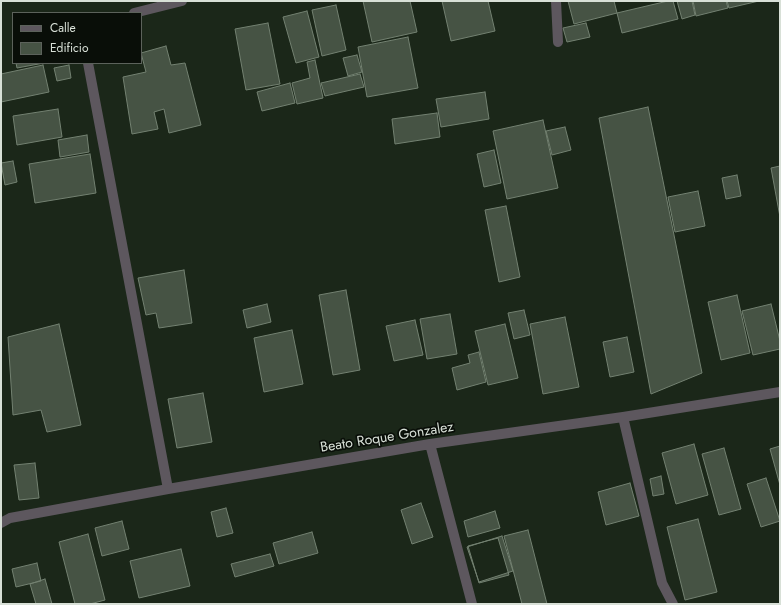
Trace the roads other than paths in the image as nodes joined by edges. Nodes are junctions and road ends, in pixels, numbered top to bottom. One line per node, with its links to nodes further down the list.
1 (182, 1): 3 (street)
2 (556, 1): 4 (street)
3 (138, 12)
4 (558, 42)
5 (88, 64): 9 (street)
6 (780, 392): 7 (street, Beato Roque Gonzalez)
7 (623, 417): 8 (street, Beato Roque Gonzalez); 12 (street)
8 (430, 444): 9 (street, Beato Roque Gonzalez); 11 (street)
9 (168, 489): 10 (street, Beato Roque Gonzalez)
10 (1, 523)
11 (472, 604)
12 (673, 604)

